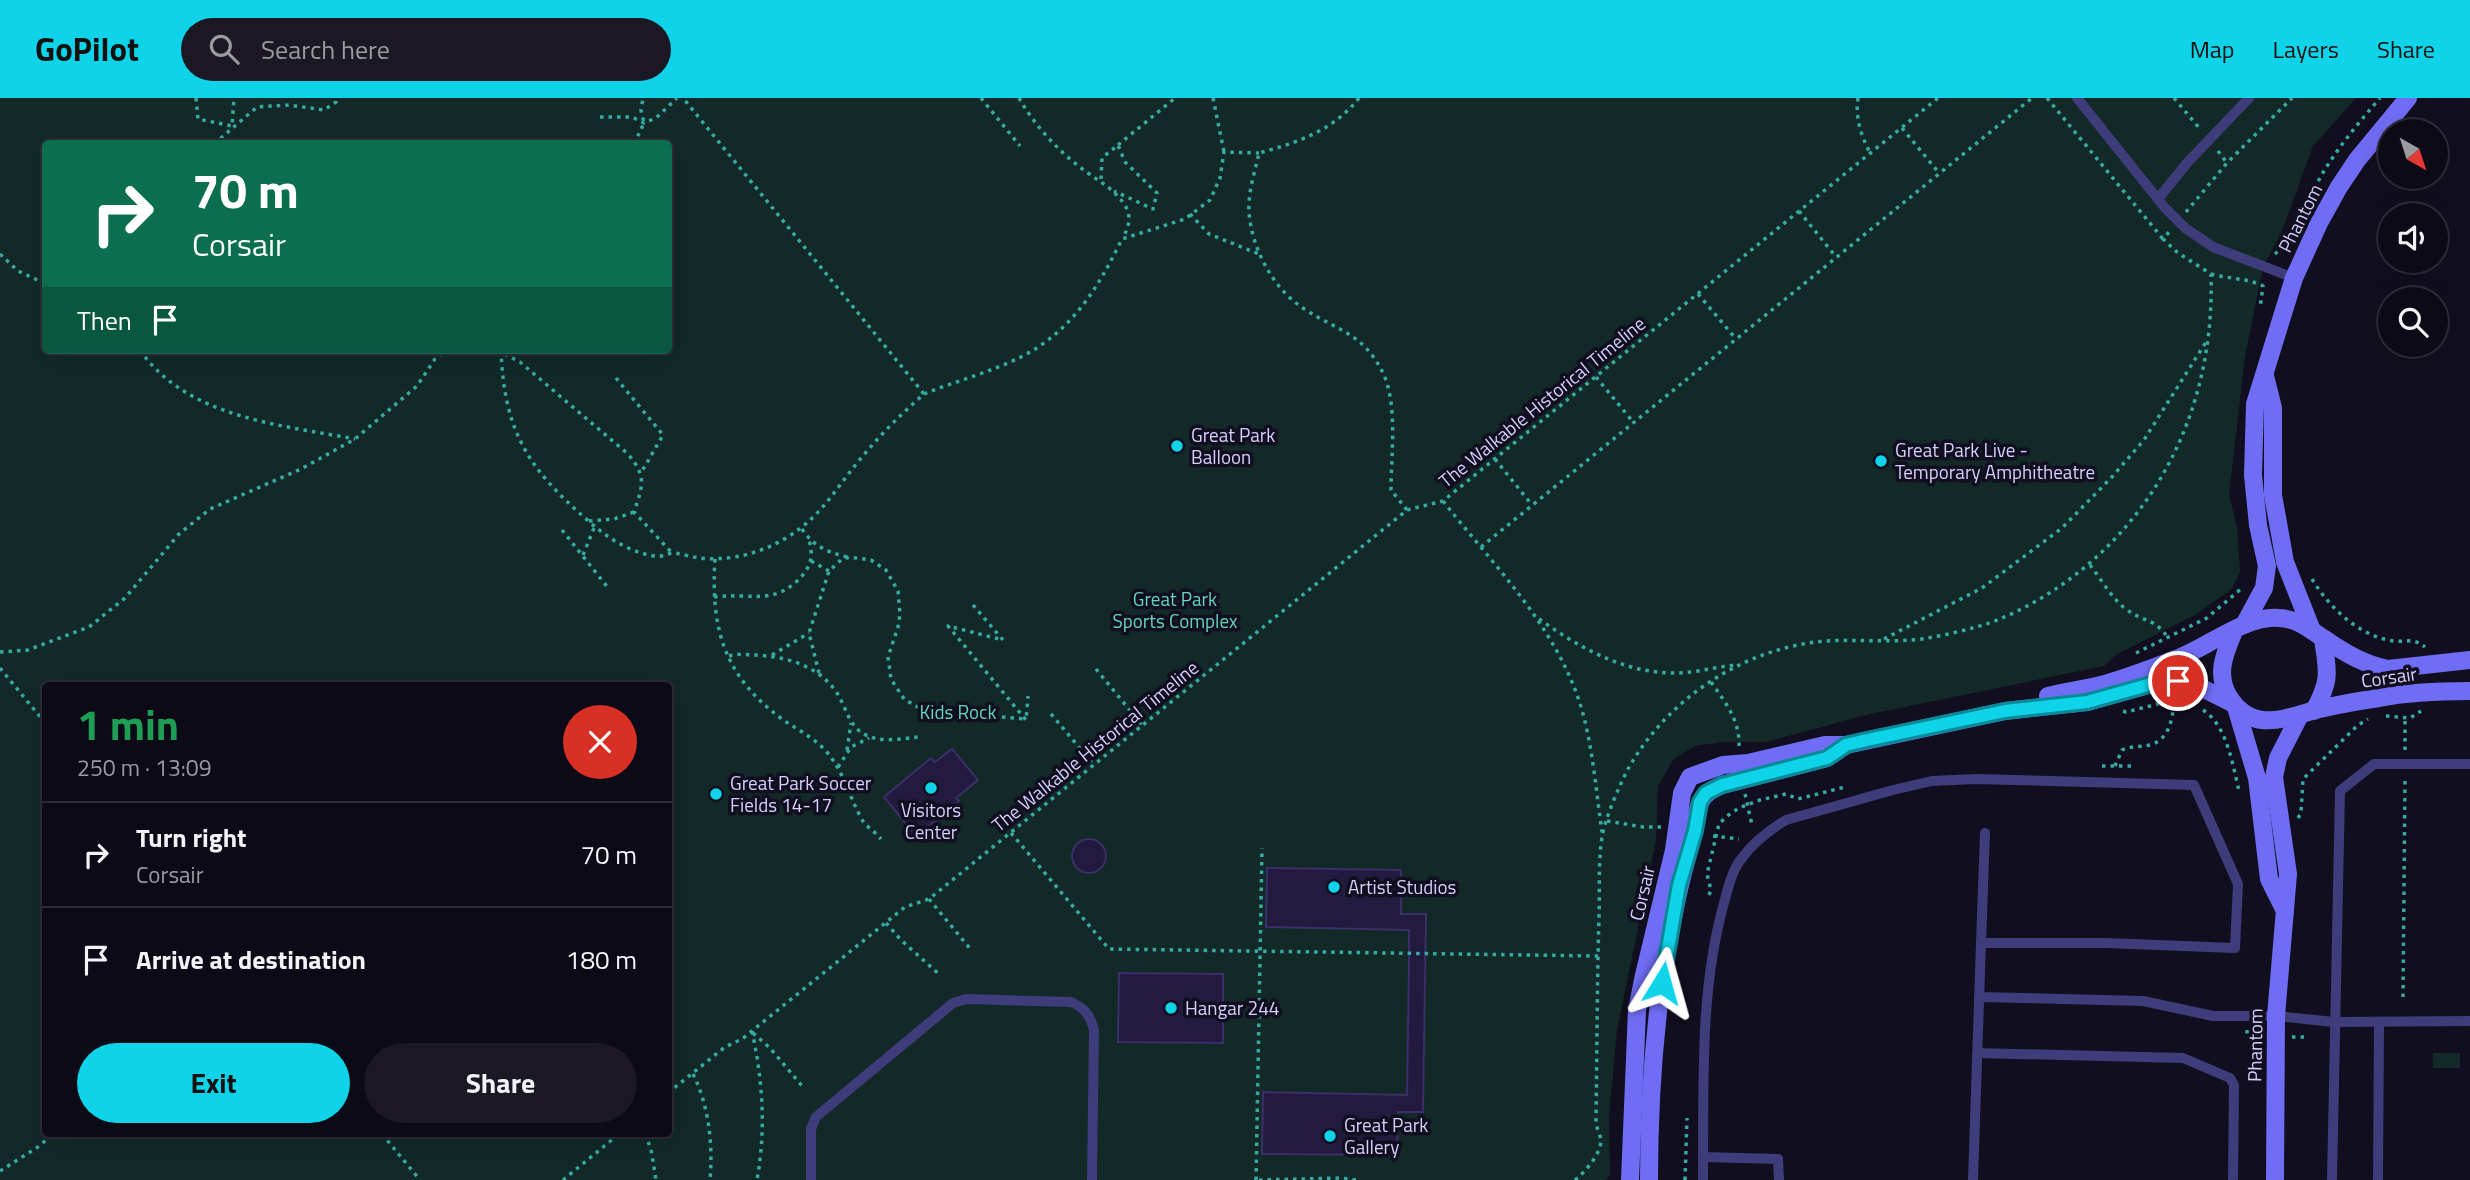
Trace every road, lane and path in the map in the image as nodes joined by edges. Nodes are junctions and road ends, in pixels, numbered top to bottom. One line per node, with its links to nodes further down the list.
1 (196, 98): 24 (path)
2 (234, 98): 24 (path)
3 (279, 98): 21 (path)
4 (336, 98): 21 (path)
5 (643, 98): 23 (path)
6 (677, 98): 23 (path)
7 (683, 98): 59 (path)
8 (981, 98): 29 (path)
9 (1019, 98): 34 (path)
10 (1175, 98): 28 (path)
11 (1213, 98): 30 (path)
12 (1359, 98): 31 (path)
13 (1858, 98): 32 (path)
14 (1938, 98): 25 (path, The Walkable Historical Timeline)
15 (2032, 98): 33 (path)
16 (2047, 98): 41 (path)
17 (2077, 98): 36 (lane)
18 (2249, 98): 36 (lane)
19 (2292, 98): 39 (path)
20 (2408, 98): 46 (street, Phantom)
21 (279, 105): 24 (path)
22 (600, 117): 23 (path)
23 (644, 123): 27 (path)
24 (232, 126): 26 (path)
25 (1902, 128): 32 (path, The Walkable Historical Timeline); 33 (path)
26 (218, 140)
27 (636, 140)
28 (1118, 145): 34 (path); 35 (path)
29 (1020, 146)
30 (1224, 152): 31 (path); 38 (path)
31 (1259, 153): 43 (path)
32 (1870, 153): 37 (path, The Walkable Historical Timeline)
33 (1939, 173): 44 (path)
34 (1101, 180): 35 (path)
35 (1112, 191): 40 (path)
36 (2158, 199): 39 (lane)
37 (1799, 211): 44 (path); 48 (path, The Walkable Historical Timeline)
38 (1190, 214): 40 (path); 43 (path)
39 (2178, 221): 41 (path); 46 (lane)
40 (1122, 239): 59 (path)
41 (2163, 239): 45 (path)
42 (0, 254): 47 (path)
43 (1259, 254): 66 (path)
44 (1836, 257): 50 (path)
45 (2211, 274): 49 (path); 51 (path)
46 (2294, 278): 56 (street, Phantom)
47 (42, 282)
48 (1698, 294): 50 (path); 57 (path, The Walkable Historical Timeline)
49 (2260, 308)
50 (1736, 339): 60 (path)
51 (2207, 340): 79 (path); 92 (path)
52 (143, 354): 61 (path)
53 (441, 354): 61 (path)
54 (501, 354): 68 (path)
55 (509, 354): 63 (path)
56 (2265, 375): 87 (street, Phantom); 89 (street, Phantom)
57 (1596, 377): 60 (path); 62 (path, The Walkable Historical Timeline)
58 (616, 378): 63 (path)
59 (925, 394): 70 (path)
60 (1634, 422): 65 (path)
61 (355, 439): 94 (path)
62 (1495, 459): 64 (path, The Walkable Historical Timeline); 65 (path)
63 (641, 472): 67 (path)
64 (1443, 501): 66 (path, The Walkable Historical Timeline); 73 (path)
65 (1532, 505): 73 (path)
66 (1407, 510): 118 (path, The Walkable Historical Timeline)
67 (634, 512): 68 (path); 74 (path)
68 (588, 521): 69 (path)
69 (594, 528): 74 (path); 75 (path)
70 (801, 528): 72 (path); 77 (path)
71 (562, 530): 75 (path)
72 (809, 540): 76 (path); 78 (path)
73 (1481, 547): 86 (path)
74 (672, 553): 77 (path)
75 (582, 556): 83 (path)
76 (849, 557): 80 (path); 108 (path)
77 (715, 559): 84 (path)
78 (811, 561): 80 (path); 84 (path)
79 (2090, 565): 90 (path); 92 (path)
80 (829, 571): 88 (path)
81 (2311, 577): 91 (path)
82 (2243, 588): 90 (path)
83 (609, 589)
84 (713, 597): 95 (path)
85 (973, 605): 116 (path)
86 (1538, 618): 98 (path); 142 (path)
87 (2239, 628): 89 (street); 107 (street); 109 (street, Corsair)
88 (809, 633): 96 (path); 101 (path)
89 (2317, 633): 97 (street, Corsair); 111 (street)
90 (2168, 638): 93 (path)
91 (2416, 640)
92 (1881, 641): 98 (path)
93 (2171, 647)
94 (0, 652)
95 (728, 656): 96 (path); 130 (path)
96 (772, 656): 101 (path)
97 (2470, 660)
98 (1739, 665): 102 (path)
99 (0, 668): 115 (path)
100 (1096, 669): 118 (path)
101 (819, 673): 117 (path)
102 (1711, 682): 122 (path); 137 (path)
103 (2176, 691): 106 (path)
104 (2470, 691): 111 (street, Corsair)
105 (1028, 696): 116 (path)
106 (2174, 700): 128 (path); 135 (path)
107 (2235, 705): 109 (street, Corsair); 111 (street); 149 (street)
108 (921, 709)
109 (2005, 711): 121 (street, Corsair)
110 (1051, 714): 126 (path)
111 (2307, 714): 149 (street, Phantom)
112 (2382, 716): 124 (path)
113 (1002, 717): 116 (path)
114 (2374, 717): 132 (path)
115 (42, 719)
116 (1026, 720)
117 (851, 721): 119 (path); 123 (path)
118 (1142, 726): 126 (path, The Walkable Historical Timeline)
119 (871, 737): 120 (path); 123 (path)
120 (918, 737)
121 (1846, 745): 184 (street, Corsair); 185 (street, Corsair)
122 (1739, 749)
123 (847, 752): 130 (path)
124 (2405, 764): 125 (lane); 157 (path); 160 (lane)
125 (2470, 764)
126 (1094, 765): 140 (path, The Walkable Historical Timeline)
127 (2090, 766): 128 (path)
128 (2115, 766): 129 (path); 131 (path)
129 (2135, 766)
130 (838, 767): 144 (path)
131 (2110, 782): 151 (lane); 172 (lane)
132 (2302, 784)
133 (1853, 785): 136 (path)
134 (1745, 794): 136 (path)
135 (2240, 796)
136 (1747, 805): 138 (path); 143 (path)
137 (1607, 821): 139 (path); 142 (path)
138 (1752, 825)
139 (1661, 827)
140 (1011, 832): 147 (path, The Walkable Historical Timeline); 153 (path)
141 (1985, 833): 151 (lane)
142 (1602, 834): 154 (path)
143 (1715, 836): 145 (path); 148 (path)
144 (881, 839)
145 (1739, 839)
146 (1262, 848): 153 (path)
147 (929, 899): 150 (path, The Walkable Historical Timeline); 152 (path)
148 (1708, 902)
149 (2285, 911): 158 (street, Phantom)
150 (886, 923): 155 (path); 162 (path, The Walkable Historical Timeline)
151 (1980, 943): 156 (lane)
152 (972, 951)
153 (1260, 951): 154 (path); 181 (path)
154 (1598, 956): 183 (path)
155 (941, 976)
156 (1979, 997): 158 (lane); 163 (lane)
157 (2403, 997)
158 (2276, 1016): 160 (lane); 191 (street, Phantom)
159 (2470, 1021): 161 (lane)
160 (2334, 1022): 161 (lane); 192 (lane)
161 (2379, 1022): 193 (lane)
162 (752, 1031): 164 (path, The Walkable Historical Timeline); 165 (path); 178 (path)
163 (1977, 1053): 189 (lane); 190 (lane)
164 (693, 1074): 166 (path, The Walkable Historical Timeline); 177 (path)
165 (803, 1087)
166 (672, 1090)
167 (1687, 1111): 186 (path)
168 (50, 1137): 173 (path)
169 (384, 1137): 174 (path)
170 (615, 1137): 175 (path)
171 (646, 1137): 176 (path)
172 (1703, 1157): 187 (lane); 188 (lane)
173 (0, 1171)
174 (420, 1180)
175 (563, 1180)
176 (656, 1180)
177 (710, 1180)
178 (757, 1180)
179 (811, 1180): 180 (lane)
180 (1092, 1180)
181 (1258, 1180): 182 (path)
182 (1356, 1180)
183 (1575, 1180)
184 (1630, 1180)
185 (1649, 1180)
186 (1685, 1180)
187 (1703, 1180)
188 (1779, 1180)
189 (1973, 1180)
190 (2233, 1180)
191 (2275, 1180)
192 (2332, 1180)
193 (2378, 1180)

